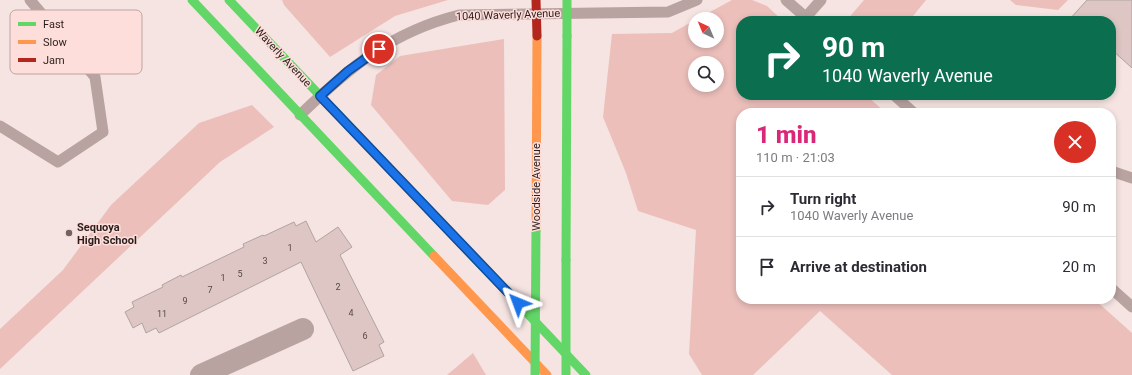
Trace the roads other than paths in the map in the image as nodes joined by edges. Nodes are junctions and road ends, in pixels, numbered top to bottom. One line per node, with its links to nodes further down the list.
1 (30, 0): 9 (lane)
2 (192, 0): 16 (main road)
3 (229, 0): 13 (main road, Waverly Avenue)
4 (536, 0): 24 (main road, Woodside Avenue, bridge)
5 (567, 0): 26 (main road, bridge)
6 (697, 0): 13 (lane, 1040 Waverly Avenue)
7 (786, 0): 10 (lane)
8 (822, 0): 11 (lane)
9 (38, 10)
10 (805, 16)
11 (810, 16)
12 (92, 74): 17 (lane)
13 (320, 96): 16 (lane, 1040 Waverly Avenue); 27 (main road, Waverly Avenue)
14 (900, 100): 15 (lane)
15 (908, 108)
16 (300, 114): 25 (main road)
17 (0, 126)
18 (1116, 173): 19 (lane)
19 (1132, 178)
20 (1116, 293): 21 (lane)
21 (1132, 307)
22 (303, 329): 23 (street)
23 (201, 375)
24 (535, 375)
25 (547, 375)
26 (566, 375)
27 (586, 375)

